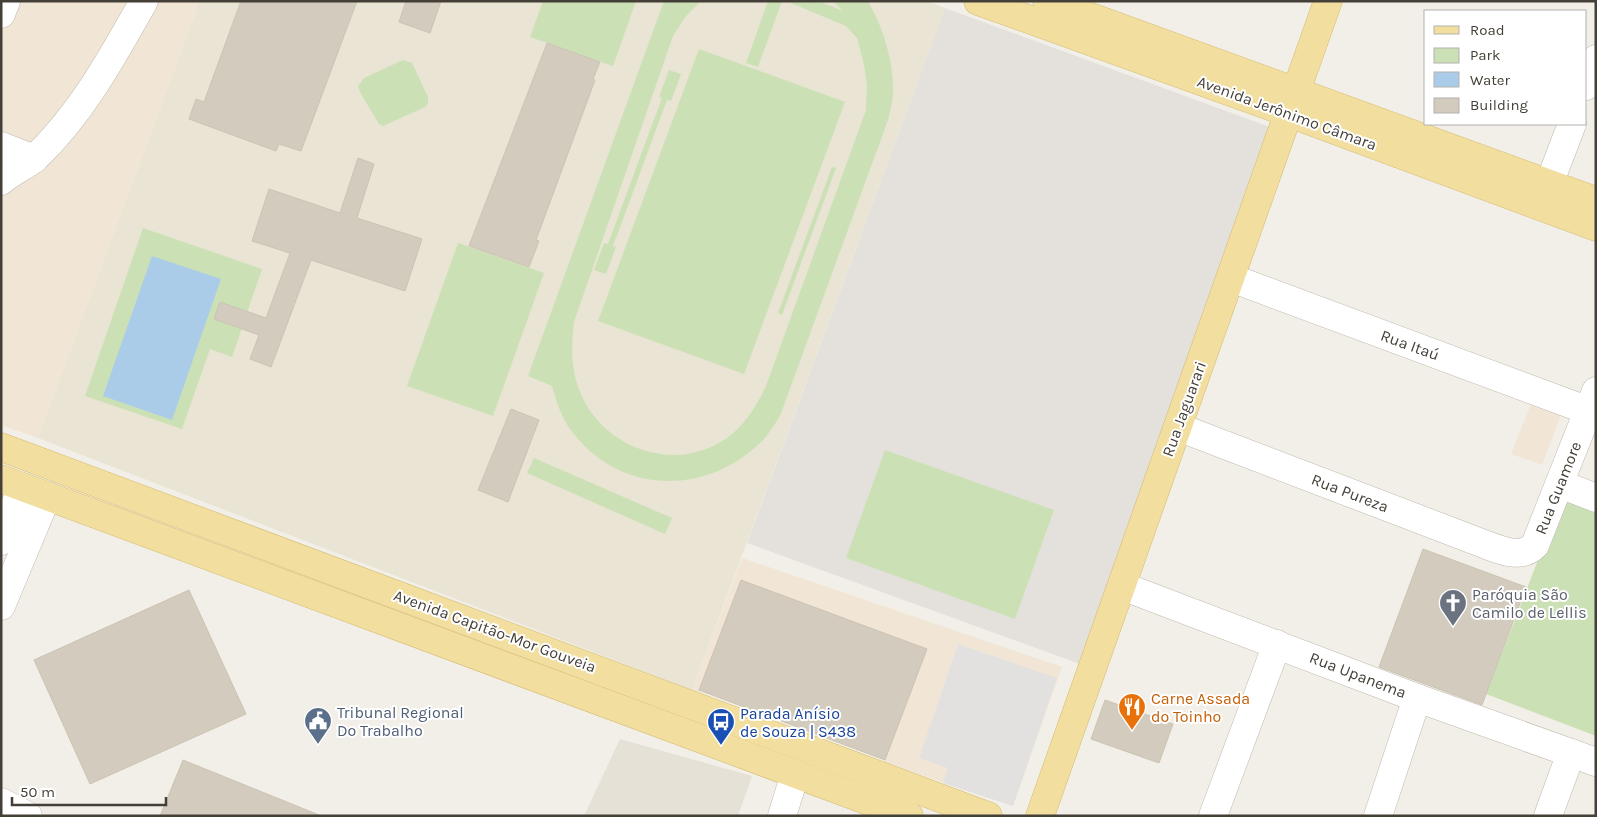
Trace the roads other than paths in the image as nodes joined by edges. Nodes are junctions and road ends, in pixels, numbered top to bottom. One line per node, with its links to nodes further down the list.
1 (6, 1): 6 (street)
2 (144, 1): 12 (street)
3 (978, 1): 9 (main road, Avenida Jerônimo Câmara)
4 (1047, 1): 9 (main road, Avenida Jerônimo Câmara)
5 (1328, 1): 9 (main road, Rua Jaguarari)
6 (1, 14)
7 (1596, 59): 8 (street)
8 (1587, 83)
9 (1292, 102): 14 (main road, Avenida Jerônimo Câmara); 16 (main road, Avenida Jerônimo Câmara); 17 (main road, Rua Jaguarari)
10 (1572, 125): 14 (street)
11 (1, 146): 12 (street)
12 (34, 159): 13 (street)
13 (1, 181)
14 (1549, 184): 15 (main road, Avenida Jerônimo Câmara)
15 (1596, 201)
16 (1596, 227)
17 (1231, 278): 18 (street, Rua Itaú); 19 (main road, Rua Jaguarari)
18 (1592, 401): 21 (street, Rua Guamore)
19 (1178, 427): 27 (street, Rua Pureza); 28 (main road, Rua Jaguarari)
20 (1, 447): 24 (main road, Avenida Capitão-Mor Gouveia)
21 (1560, 484): 23 (street); 27 (street, Rua Guamore)
22 (23, 488): 25 (street); 26 (main road, Avenida Capitão-Mor Gouveia); 29 (street)
23 (1596, 498)
24 (153, 503): 26 (main road); 30 (main road, Avenida Capitão-Mor Gouveia)
25 (1, 541)
26 (184, 547): 31 (main road, Avenida Capitão-Mor Gouveia)
27 (1524, 552)
28 (1122, 586): 32 (street, Rua Upanema); 41 (main road, Rua Jaguarari)
29 (1, 606)
30 (444, 612): 31 (main road); 40 (main road, Avenida Capitão-Mor Gouveia)
31 (393, 625): 35 (main road, Avenida Capitão-Mor Gouveia)
32 (1277, 644): 33 (street, Rua Upanema); 42 (street)
33 (1417, 698): 34 (street, Rua Upanema); 43 (street)
34 (1583, 758): 44 (street)
35 (796, 774): 38 (street); 39 (main road, Avenida Capitão-Mor Gouveia)
36 (1, 802): 37 (street)
37 (28, 816)
38 (782, 816)
39 (909, 816)
40 (988, 816)
41 (1040, 816)
42 (1214, 816)
43 (1378, 816)
44 (1548, 816)

